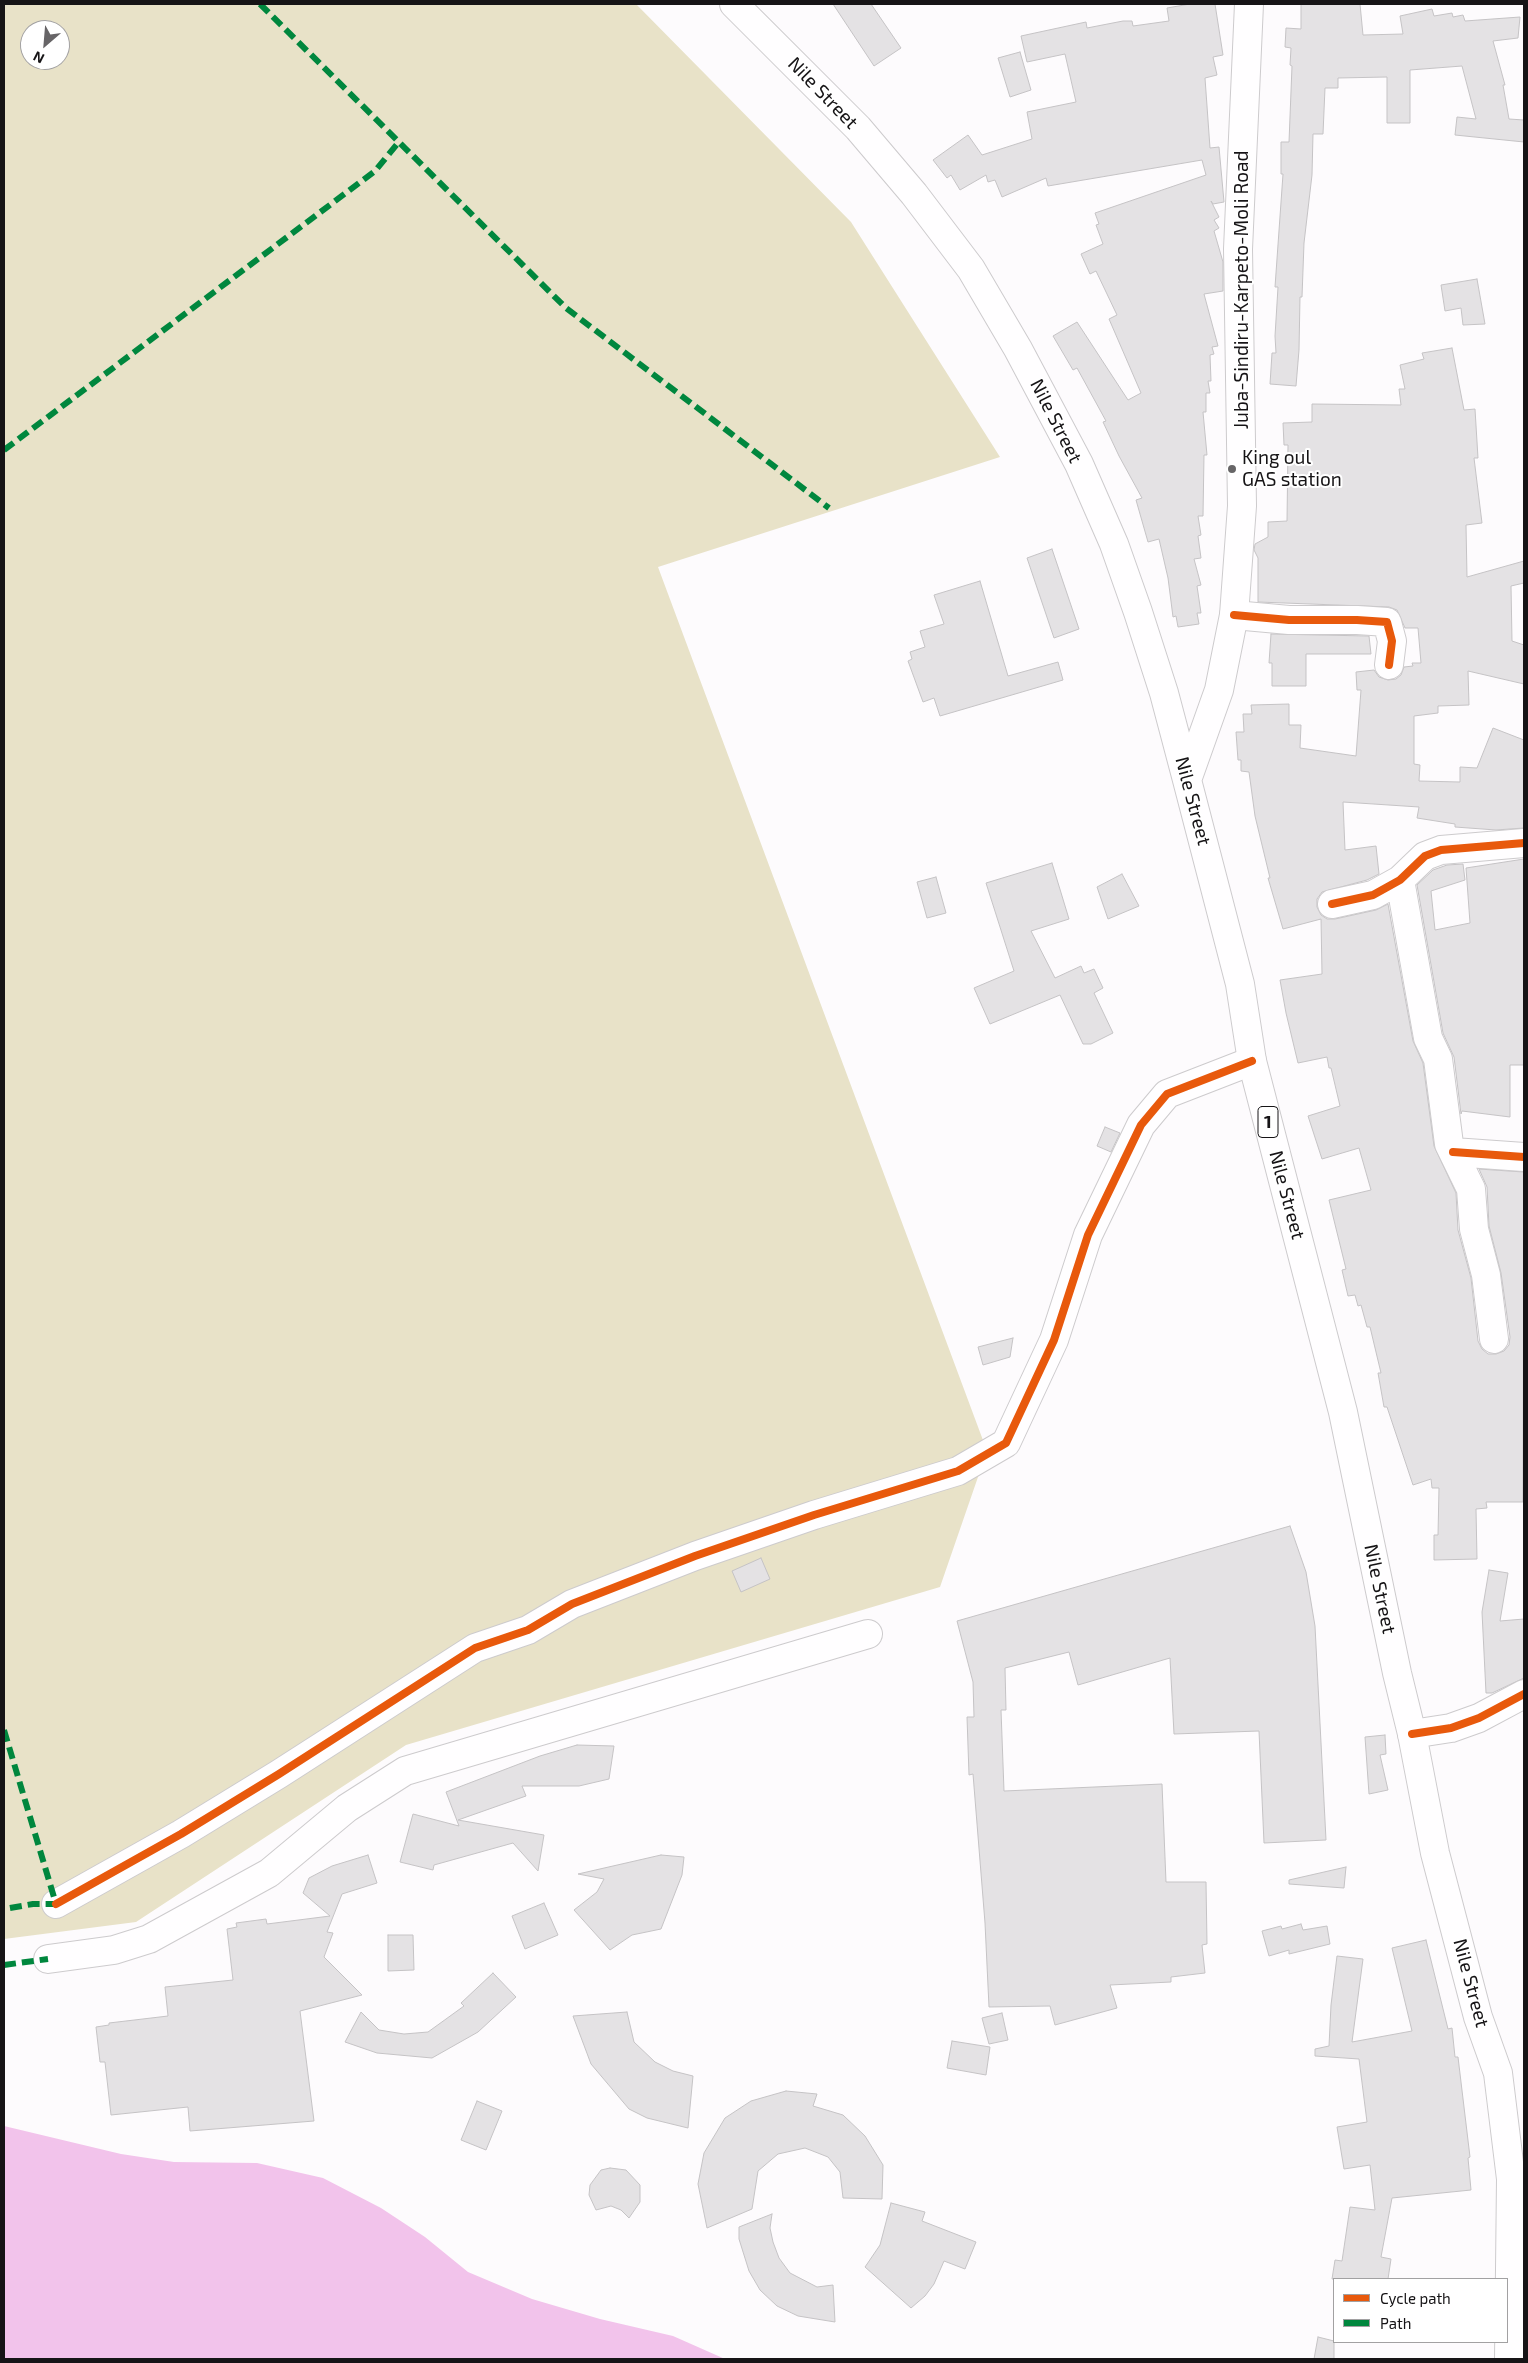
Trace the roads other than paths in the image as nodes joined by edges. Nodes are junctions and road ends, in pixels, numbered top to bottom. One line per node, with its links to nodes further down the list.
1 (734, 4): 5 (street, Nile Street / 1)
2 (1249, 4): 3 (street, Juba-Sindiru-Karpeto-Moli Road)
3 (1234, 615): 4 (street); 5 (street, Juba-Sindiru-Karpeto-Moli Road)
4 (1389, 665)
5 (1187, 780): 9 (street, Nile Street / 1)
6 (1524, 843): 7 (street)
7 (1400, 880): 8 (street); 10 (street)
8 (1332, 904)
9 (1252, 1061): 15 (street, Nile Street / 1); 16 (street)
10 (1453, 1152): 11 (street); 12 (street)
11 (1524, 1156)
12 (1494, 1338)
13 (868, 1634): 17 (street)
14 (1524, 1694): 15 (street)
15 (1412, 1734): 18 (street, Nile Street / 1)
16 (56, 1904)
17 (48, 1959)
18 (1509, 2359)

